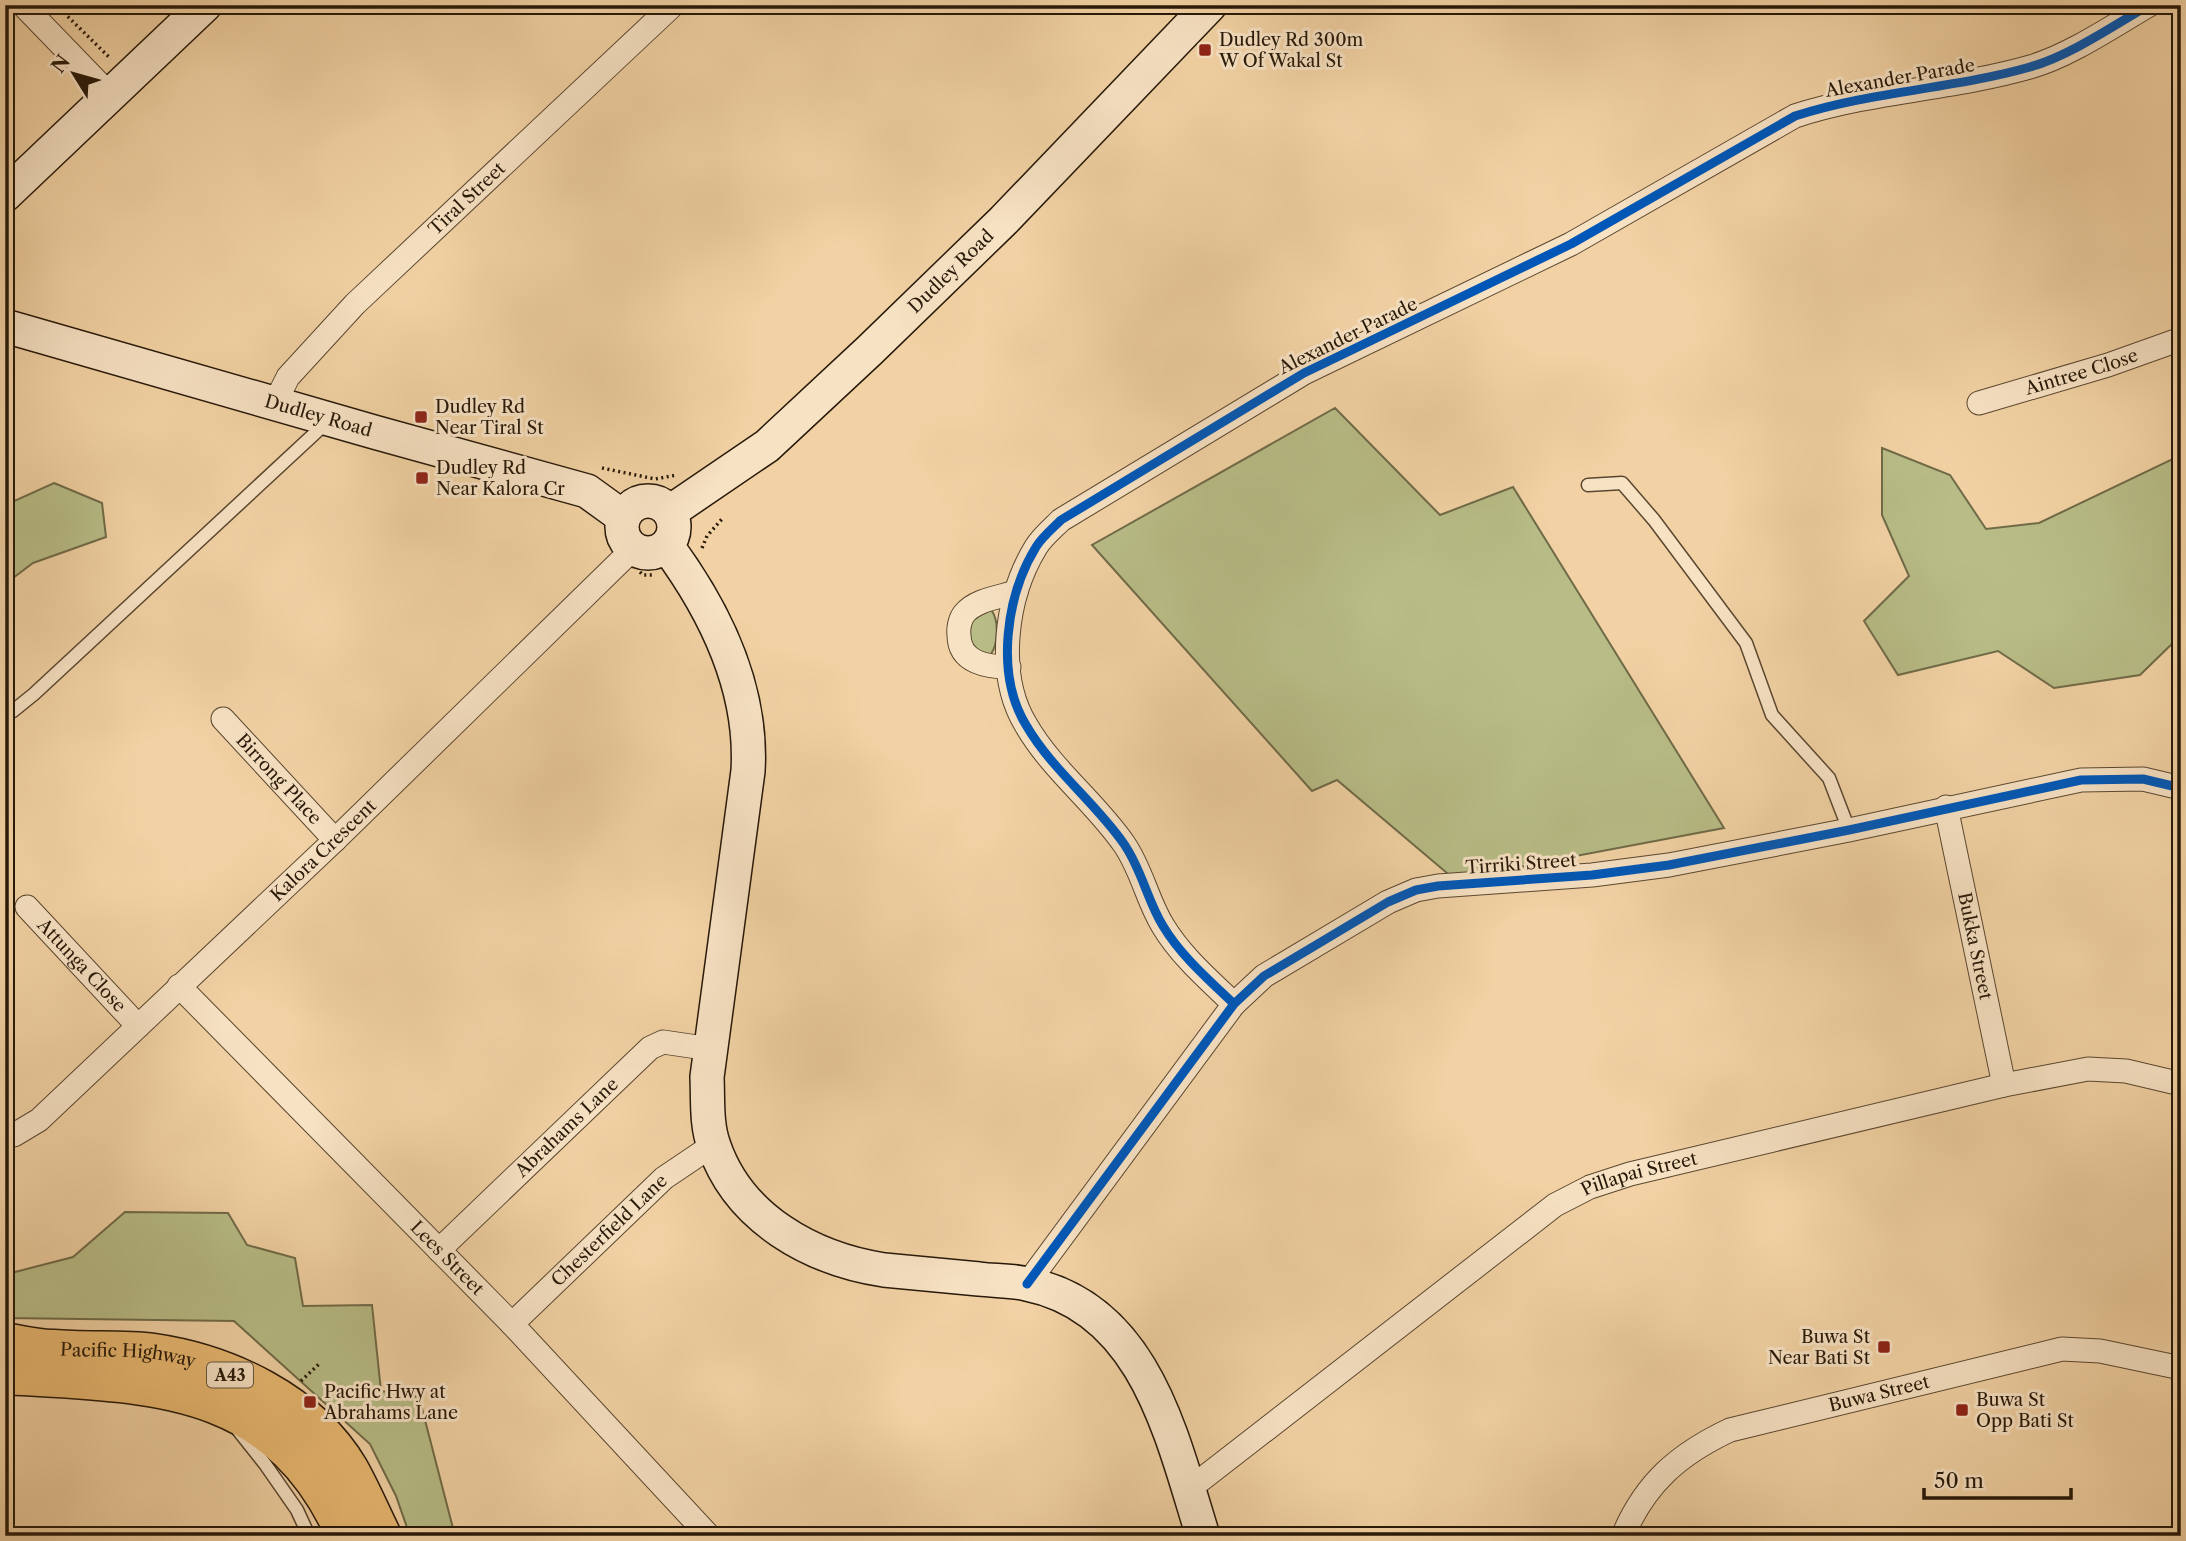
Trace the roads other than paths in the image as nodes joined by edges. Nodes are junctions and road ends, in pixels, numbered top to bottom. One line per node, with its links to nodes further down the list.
1 (23, 5): 6 (street)
2 (205, 5): 6 (street)
3 (673, 5): 10 (street, Tiral Street)
4 (1210, 5): 14 (street, Dudley Road)
5 (2149, 5): 18 (street, Alexander Parade)
6 (110, 95): 7 (street)
7 (5, 195)
8 (5, 326): 10 (street, Dudley Road)
9 (2181, 339): 11 (street, Aintree Close)
10 (275, 403): 12 (street, Dudley Road)
11 (1979, 403)
12 (330, 419): 15 (street, Dudley Road); 20 (lane)
13 (1588, 485): 24 (lane)
14 (670, 512): 15 (street); 17 (street)
15 (623, 517): 16 (street)
16 (636, 561): 17 (street); 25 (street, Kalora Crescent)
17 (662, 561): 30 (street)
18 (1016, 592): 19 (street, Alexander Parade); 19 (street)
19 (1009, 667): 28 (street, Alexander Parade)
20 (5, 713)
21 (223, 719): 25 (street, Birrong Place)
22 (2181, 788): 23 (street, Tirriki Street)
23 (1947, 807): 24 (street, Tirriki Street); 32 (street, Bukka Street)
24 (1849, 830): 28 (street, Tirriki Street)
25 (335, 840): 27 (street, Kalora Crescent)
26 (27, 907): 29 (street, Attunga Close)
27 (179, 986): 29 (street, Kalora Crescent); 35 (street, Lees Street)
28 (1234, 1004): 36 (street, Tirriki Street)
29 (138, 1026): 33 (street, Kalora Crescent)
30 (711, 1049): 34 (street); 35 (street, Abrahams Lane)
31 (2181, 1084): 32 (street, Pillapai Street)
32 (2004, 1085): 42 (street, Pillapai Street)
33 (5, 1135)
34 (713, 1145): 36 (street); 37 (street, Chesterfield Lane)
35 (439, 1250): 37 (street, Lees Street)
36 (1027, 1284): 42 (street)
37 (512, 1324): 46 (street, Lees Street)
38 (5, 1342): 45 (highway, Pacific Highway / A43)
39 (2181, 1368): 48 (street, Buwa Street)
40 (5, 1376): 41 (highway, Pacific Highway / A43)
41 (229, 1411): 43 (lane); 44 (highway, Pacific Highway / A43)
42 (1188, 1490): 47 (street)
43 (309, 1536)
44 (346, 1536)
45 (382, 1536)
46 (709, 1536)
47 (1203, 1536)
48 (1623, 1536)

